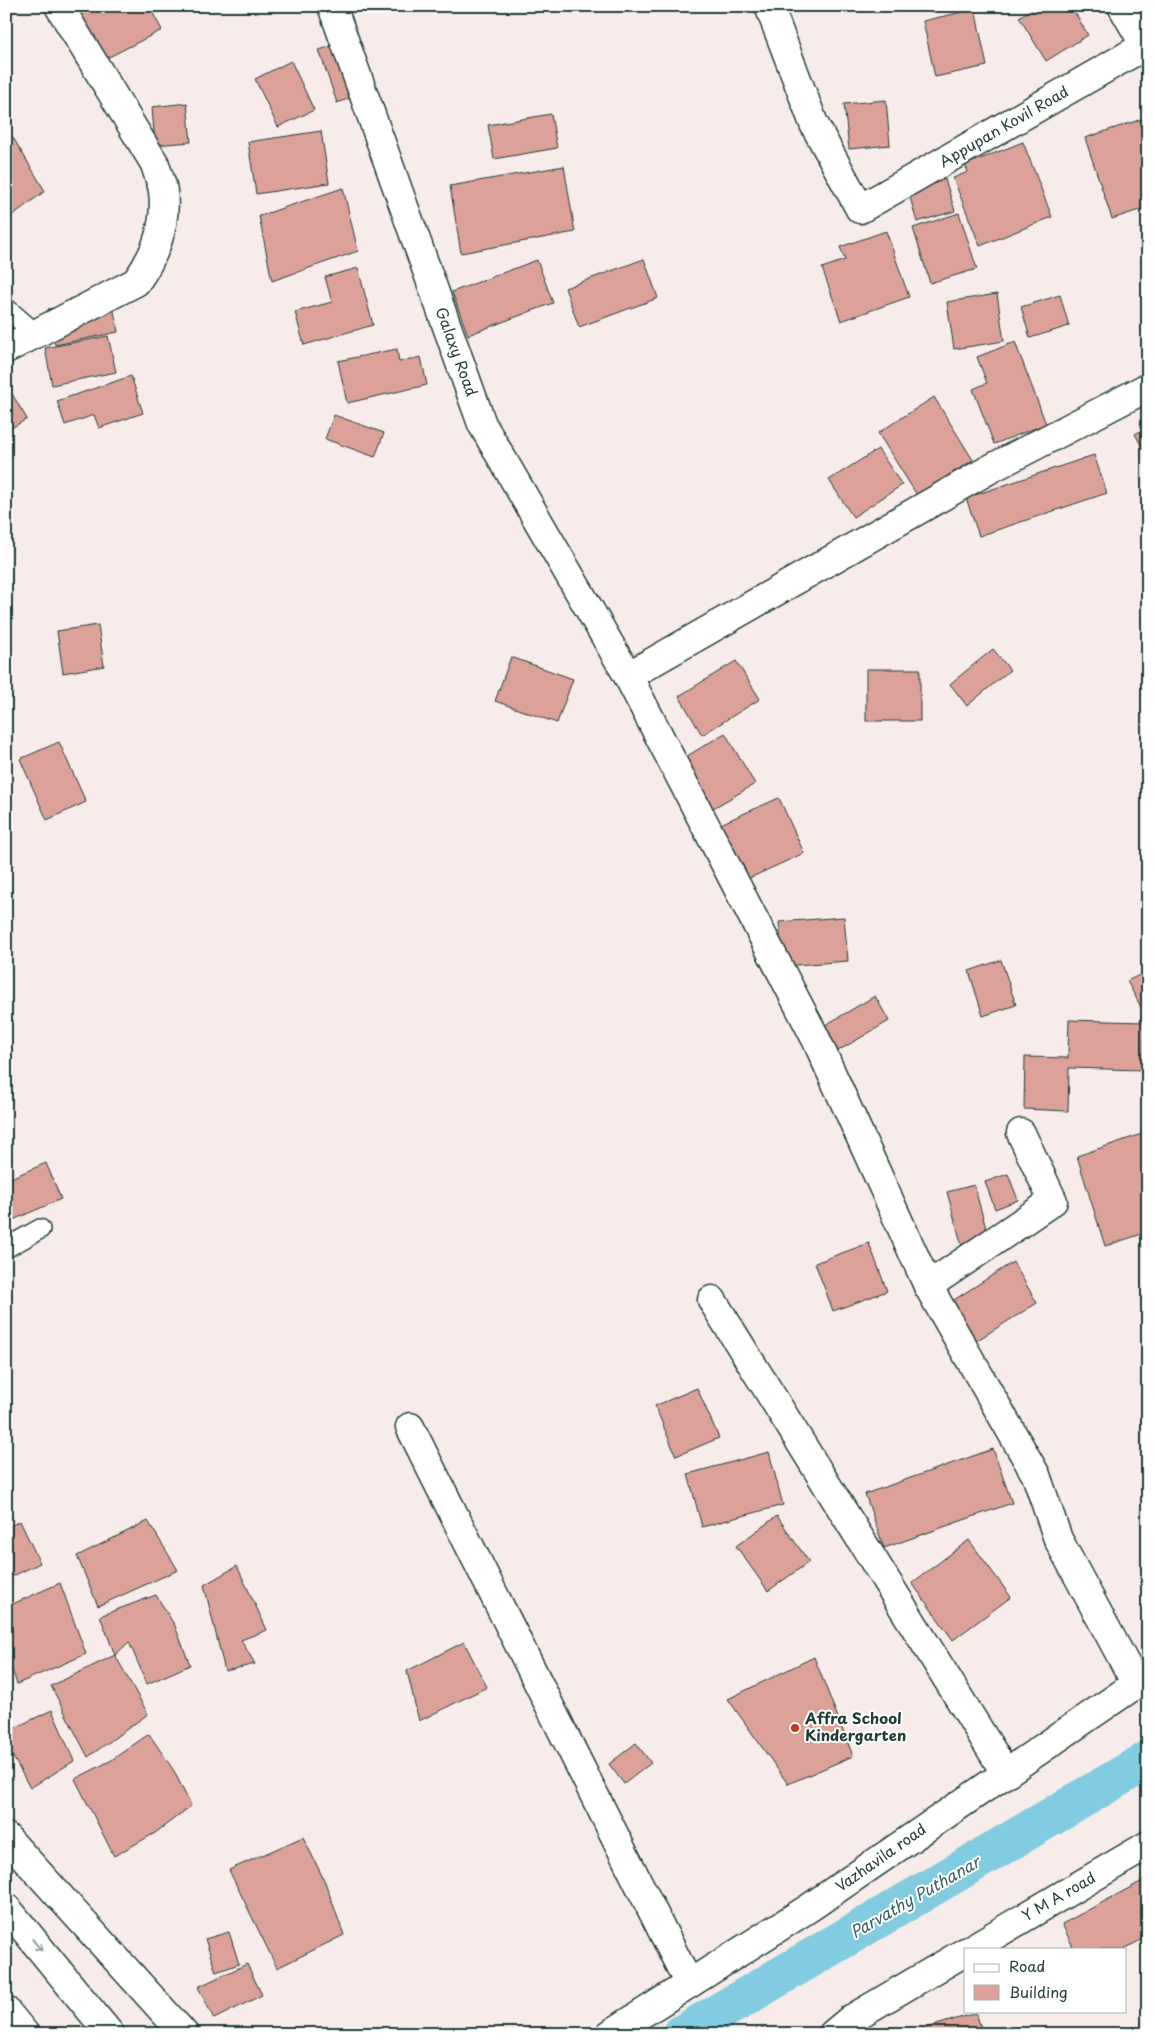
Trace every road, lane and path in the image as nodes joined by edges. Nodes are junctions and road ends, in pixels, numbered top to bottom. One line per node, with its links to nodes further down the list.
1 (59, 6): 7 (street)
2 (769, 6): 5 (street, Appupan Kovil Road)
3 (1122, 6): 5 (street)
4 (338, 9): 10 (street, Galaxy Road)
5 (1147, 47)
6 (6, 308): 7 (lane)
7 (35, 333): 8 (street)
8 (6, 349)
9 (1148, 388): 10 (street)
10 (628, 676): 14 (street, Galaxy Road)
11 (1021, 1133): 14 (street)
12 (40, 1229): 13 (lane)
13 (6, 1248)
14 (928, 1286): 17 (street, Galaxy Road)
15 (712, 1300): 18 (street)
16 (410, 1427): 24 (street)
17 (1142, 1679): 18 (street, Vazhavila road)
18 (1005, 1772): 24 (street, Vazhavila road)
19 (6, 1837): 28 (street)
20 (1148, 1845): 22 (street, Y M A road)
21 (6, 1907): 27 (street, one-way to 27)
22 (973, 1948)
23 (964, 1953): 30 (street)
24 (689, 1984): 29 (street, Vazhavila road)
25 (6, 2011): 26 (street)
26 (25, 2034)
27 (110, 2034)
28 (184, 2034)
29 (610, 2034)
30 (833, 2034)

